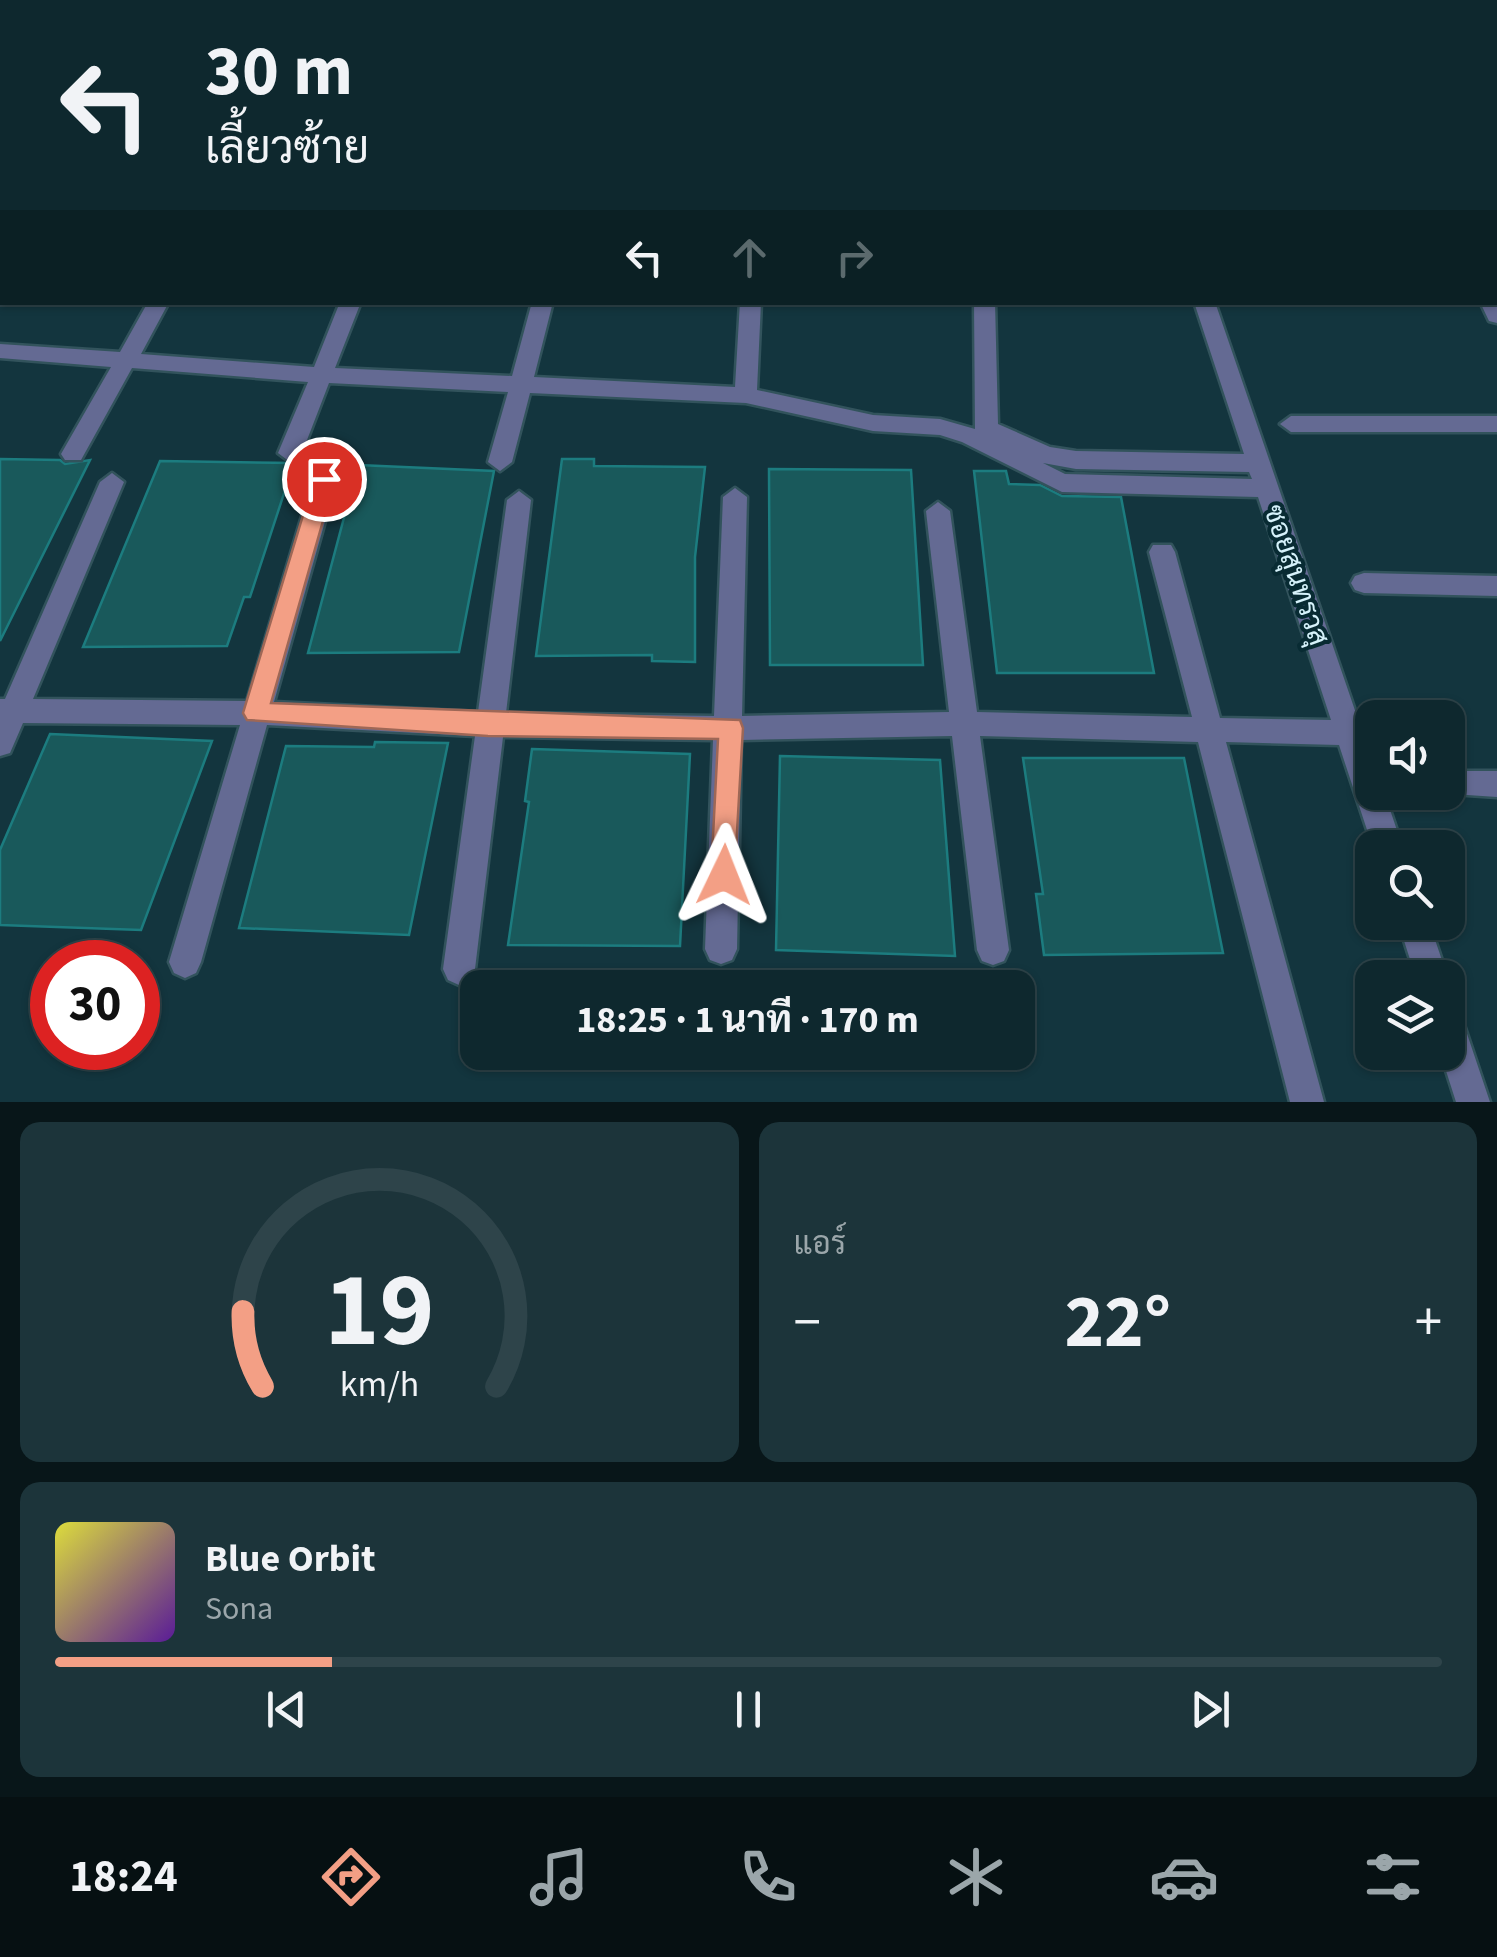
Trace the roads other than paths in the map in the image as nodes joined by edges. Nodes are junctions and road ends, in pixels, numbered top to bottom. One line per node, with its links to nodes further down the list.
1 (157, 305): 8 (street)
2 (351, 305): 9 (street)
3 (542, 305): 10 (street)
4 (752, 305): 11 (street)
5 (984, 305): 14 (street)
6 (1205, 305): 19 (street, ซอยสุนทรวสุ)
7 (0, 351): 8 (street)
8 (126, 360): 9 (street); 16 (street)
9 (322, 374): 10 (street); 15 (street)
10 (521, 386): 11 (street); 17 (street)
11 (746, 395): 14 (street)
12 (1291, 424): 13 (street)
13 (1497, 424)
14 (983, 434): 18 (street); 22 (street)
15 (290, 452)
16 (73, 454)
17 (500, 462)
18 (1122, 463): 19 (street); 22 (street)
19 (1257, 463): 23 (street, ซอยสุนทรวสุ)
20 (324, 479): 31 (street)
21 (112, 482): 30 (street)
22 (1130, 488): 23 (street)
23 (1266, 488): 36 (street, ซอยสุนทรวสุ)
24 (734, 497): 34 (street)
25 (519, 500): 33 (street)
26 (938, 511): 32 (street)
27 (1162, 552): 35 (street)
28 (1364, 584): 29 (street)
29 (1497, 586)
30 (8, 711): 31 (street); 37 (street)
31 (256, 713): 33 (street); 43 (street)
32 (964, 724): 34 (street); 35 (street); 42 (street)
33 (488, 725): 34 (street); 44 (street)
34 (731, 728): 41 (street)
35 (1210, 730): 36 (street); 46 (street)
36 (1349, 733): 40 (street, ซอยสุนทรวสุ)
37 (0, 744)
38 (1465, 784): 39 (street)
39 (1497, 784)
40 (1382, 830)
41 (721, 948)
42 (993, 950)
43 (185, 962)
44 (458, 969)
45 (1463, 1070): 47 (street)
46 (1307, 1102)
47 (1473, 1102)

